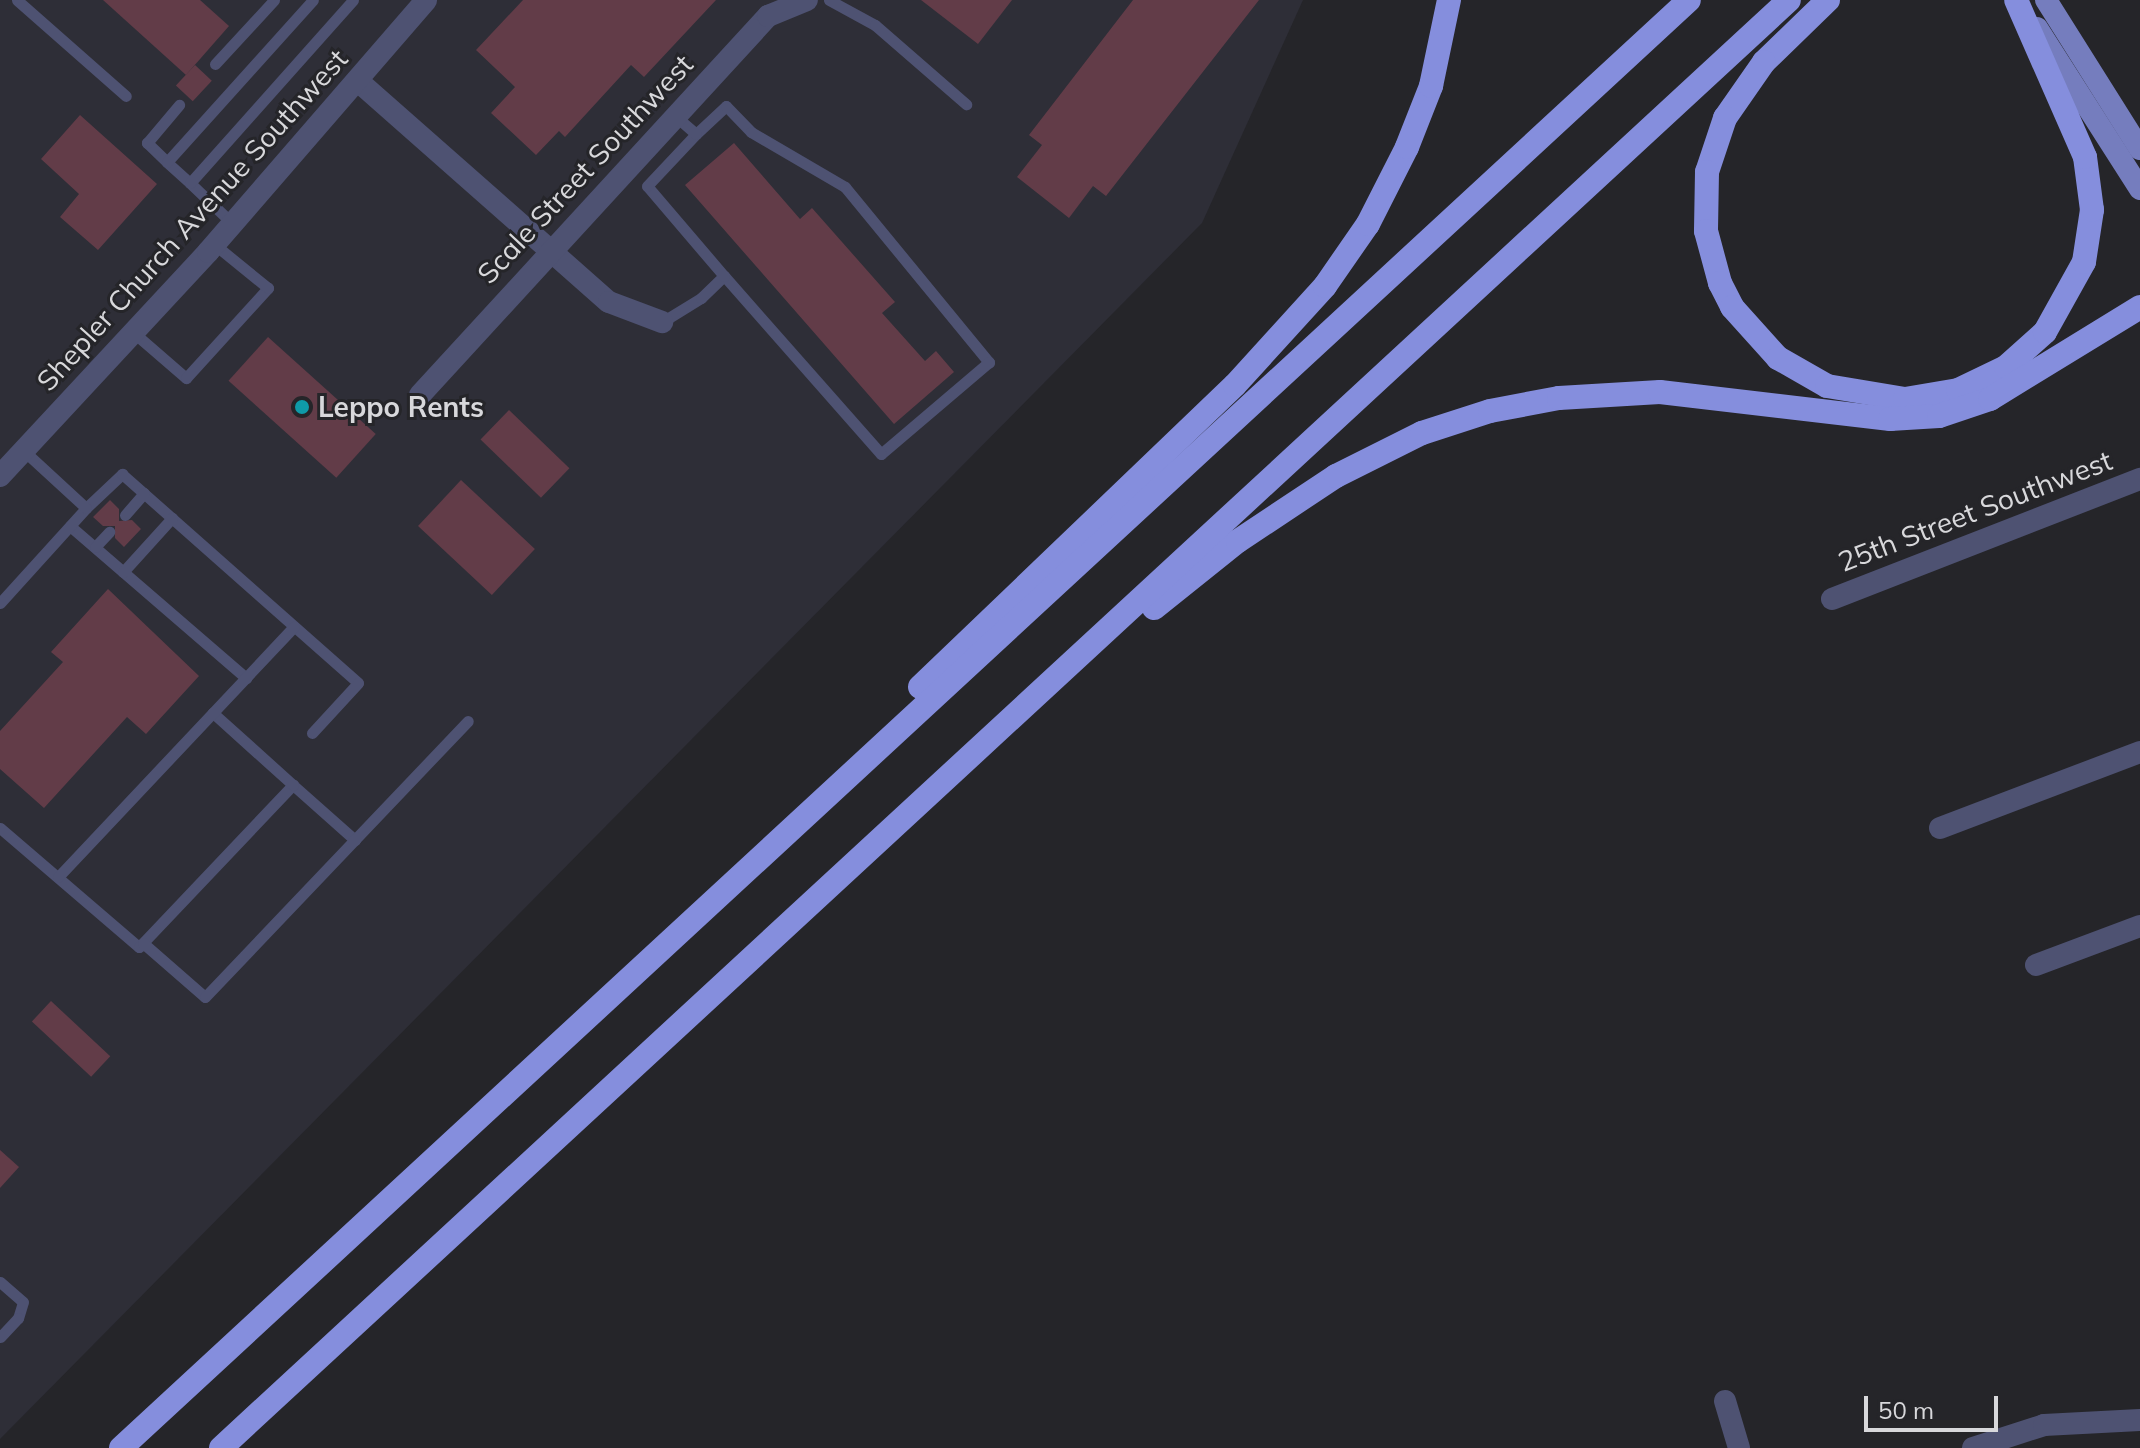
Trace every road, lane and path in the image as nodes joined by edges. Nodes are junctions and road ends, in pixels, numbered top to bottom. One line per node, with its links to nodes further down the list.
1 (17, 0): 16 (lane)
2 (274, 0): 14 (lane)
3 (313, 0): 22 (lane)
4 (353, 0): 23 (lane)
5 (426, 0): 15 (street, Shepler Church Avenue Southwest)
6 (807, 0): 19 (street, Scale Street Southwest)
7 (829, 0): 17 (lane)
8 (1449, 0): 59 (highway)
9 (1689, 0): 59 (highway)
10 (1789, 0): 57 (highway)
11 (1828, 0): 12 (highway)
12 (2017, 0): 24 (main road)
13 (2046, 0): 21 (main road)
14 (215, 64)
15 (358, 81): 25 (street, Shepler Church Avenue Southwest); 27 (street)
16 (126, 96)
17 (966, 104)
18 (179, 105): 22 (lane)
19 (675, 116): 20 (lane); 27 (street, Scale Street Southwest)
20 (696, 134): 28 (lane); 28 (lane)
21 (2140, 149)
22 (167, 162): 23 (lane)
23 (190, 183): 25 (lane)
24 (2140, 189)
25 (233, 224): 26 (street, Shepler Church Avenue Southwest)
26 (215, 245): 31 (street, Shepler Church Avenue Southwest); 31 (lane)
27 (549, 251): 30 (street); 32 (street, Scale Street Southwest)
28 (724, 276): 30 (lane)
29 (2140, 307): 57 (highway)
30 (662, 322)
31 (134, 333): 33 (street, Shepler Church Avenue Southwest)
32 (420, 395)
33 (24, 451): 34 (street, Shepler Church Avenue Southwest); 37 (lane)
34 (0, 476)
35 (2140, 479): 44 (street, 25th Street Southwest)
36 (144, 493): 37 (lane); 38 (lane); 39 (lane)
37 (86, 508): 40 (lane)
38 (125, 515)
39 (172, 518): 43 (lane); 46 (lane)
40 (70, 526): 42 (lane); 45 (lane)
41 (109, 532): 42 (lane)
42 (95, 547): 43 (lane)
43 (123, 572): 47 (lane)
44 (1832, 599)
45 (0, 603)
46 (294, 627): 47 (lane); 50 (lane)
47 (246, 678): 48 (lane)
48 (213, 713): 52 (lane); 56 (lane)
49 (468, 721): 55 (lane)
50 (312, 733)
51 (2140, 752): 54 (street)
52 (293, 785): 55 (lane); 60 (lane)
53 (0, 828): 56 (lane)
54 (1940, 828)
55 (355, 840): 60 (lane)
56 (58, 877): 60 (lane)
57 (819, 896): 67 (highway)
58 (2140, 926): 61 (street)
59 (678, 933): 66 (highway)
60 (143, 943)
61 (2036, 965)
62 (0, 1282): 63 (lane)
63 (0, 1337)
64 (1725, 1401): 68 (street)
65 (2140, 1420): 69 (street)
66 (121, 1448)
67 (221, 1448)
68 (1739, 1448)
69 (1973, 1448)

